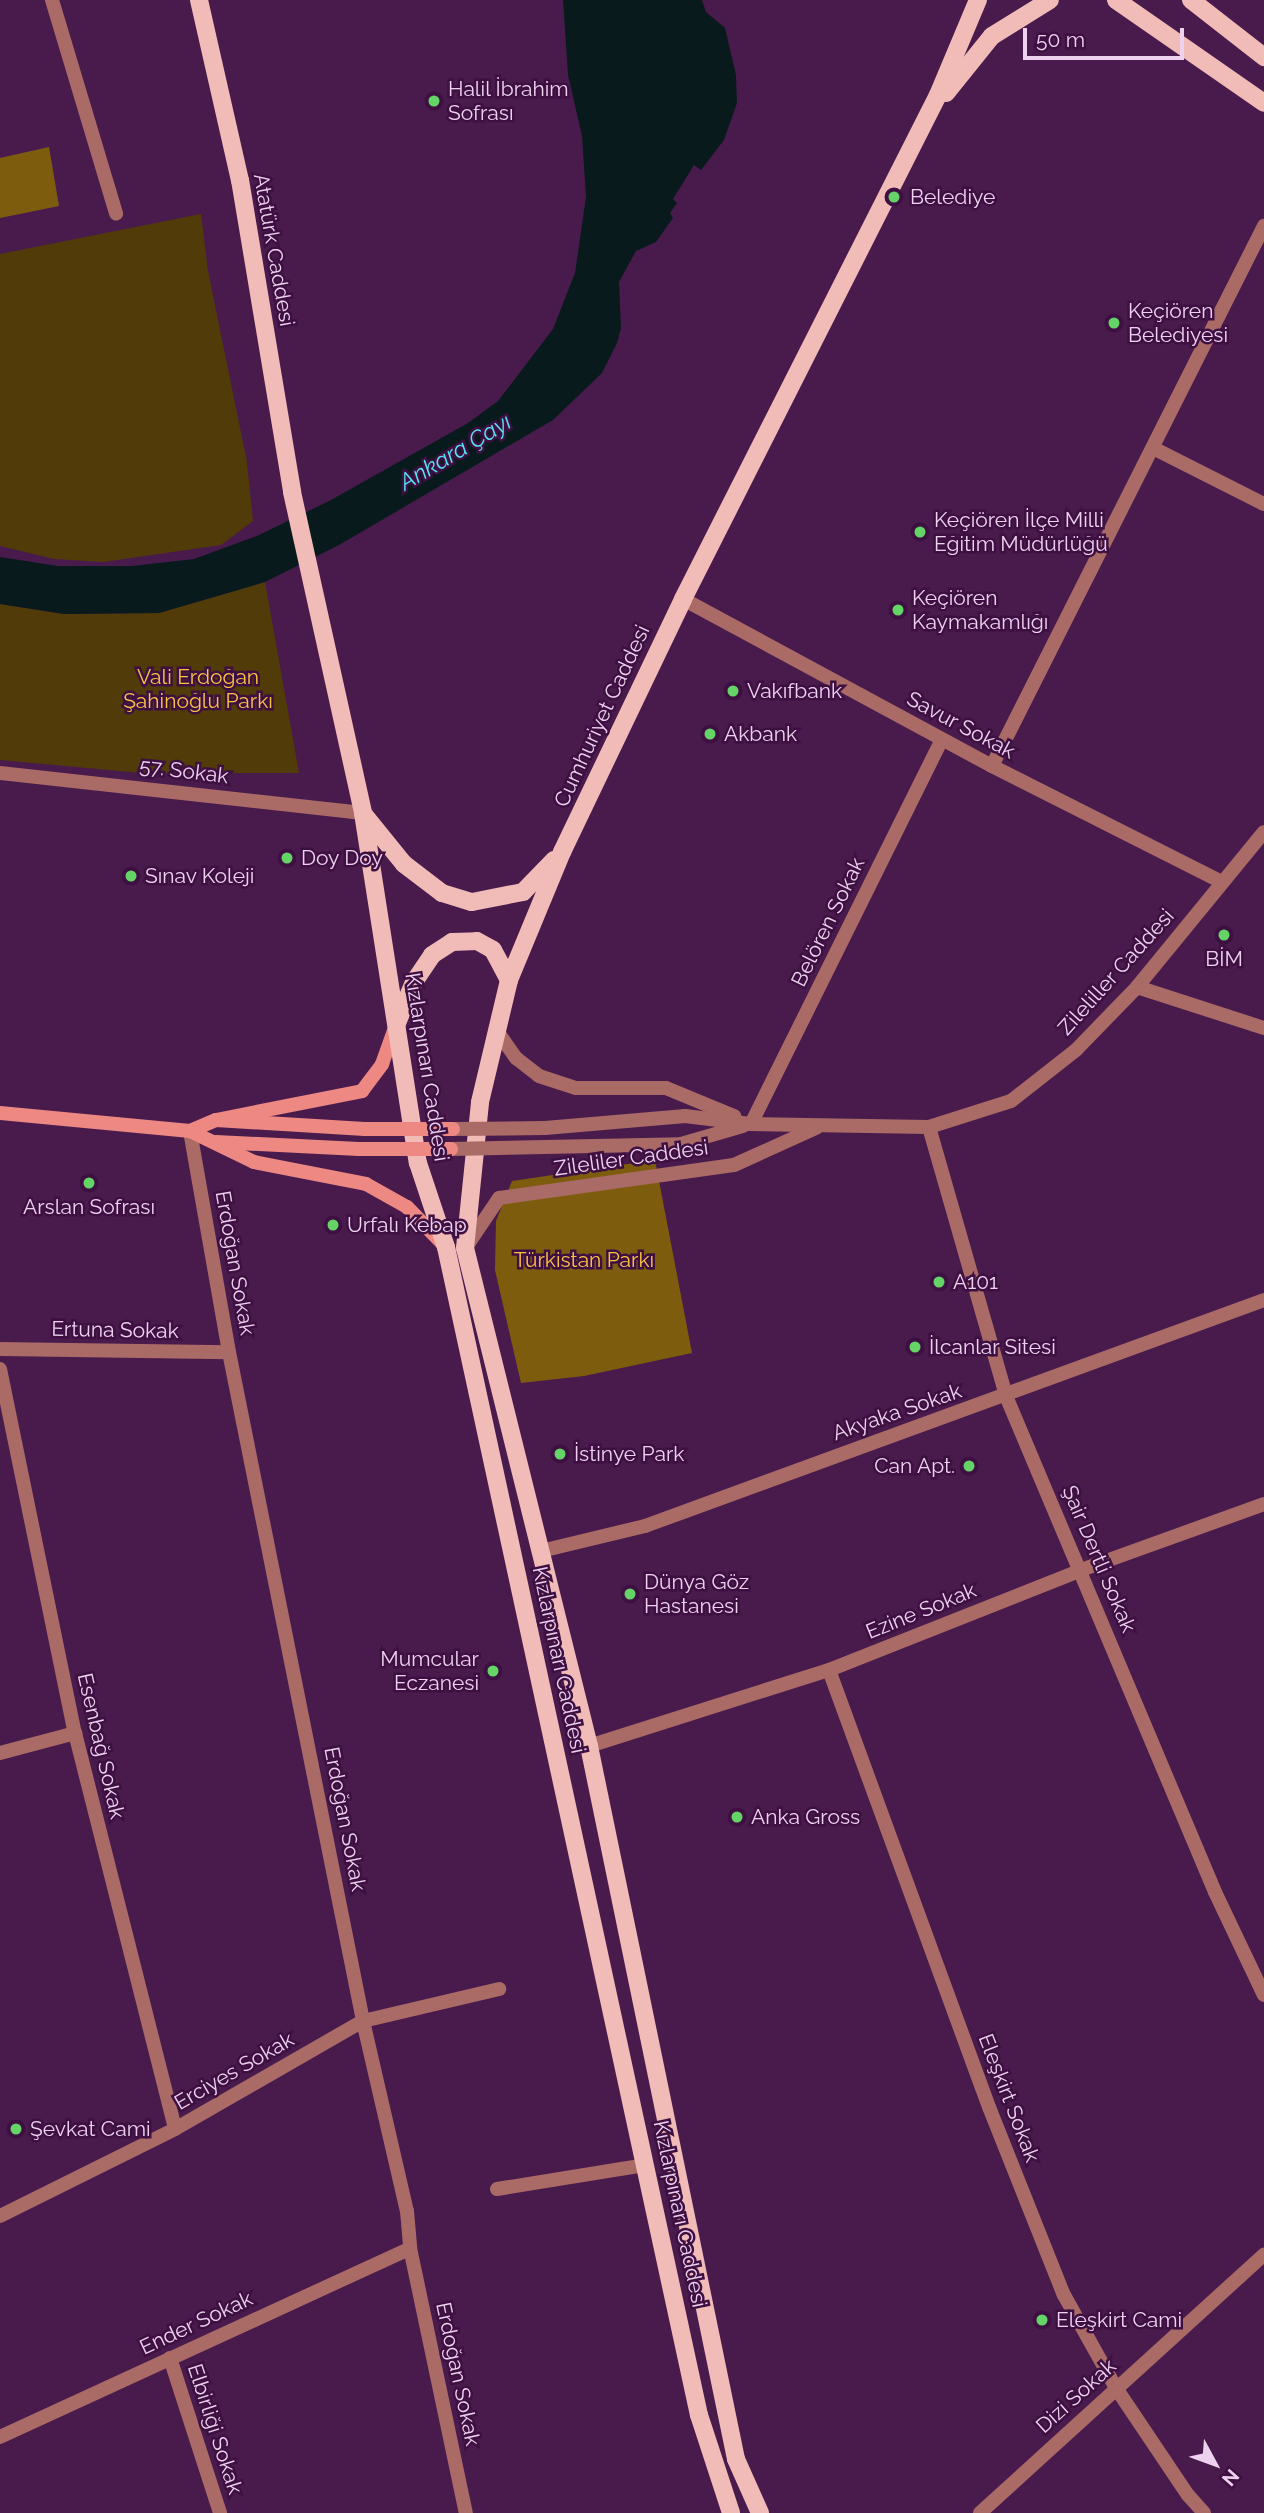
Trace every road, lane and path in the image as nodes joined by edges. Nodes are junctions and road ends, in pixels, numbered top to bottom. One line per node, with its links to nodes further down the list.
1 (52, 0): 10 (street)
2 (200, 0): 14 (main road, Atatürk Caddesi)
3 (978, 0): 9 (main road)
4 (1050, 0): 9 (main road)
5 (1116, 0): 8 (main road)
6 (1191, 0): 7 (main road)
7 (1264, 57)
8 (1264, 103)
9 (928, 115): 15 (main road, Cumhuriyet Caddesi)
10 (116, 214)
11 (1264, 226): 12 (street)
12 (1153, 448): 13 (street); 17 (street)
13 (1264, 504)
14 (310, 570): 19 (main road, Kızlarpınarı Caddesi)
15 (682, 599): 16 (street, Savur Sokak); 21 (main road, Cumhuriyet Caddesi)
16 (942, 740): 17 (street, Savur Sokak); 30 (street, Belören Sokak)
17 (992, 766): 22 (street, Savur Sokak)
18 (0, 773): 19 (street, 57. Sokak)
19 (363, 813): 21 (main road); 25 (main road, Kızlarpınarı Caddesi)
20 (1264, 832): 22 (street)
21 (562, 852): 23 (main road, Cumhuriyet Caddesi)
22 (1222, 882): 24 (street, Zileliller Caddesi)
23 (509, 980): 25 (main road); 27 (main road, Kızlarpınarı Caddesi)
24 (1137, 987): 26 (street); 32 (street, Zileliller Caddesi)
25 (397, 1023): 29 (main road); 37 (main road, Kızlarpınarı Caddesi)
26 (1264, 1028)
27 (497, 1031): 30 (street); 38 (main road, Kızlarpınarı Caddesi)
28 (0, 1113): 34 (main road)
29 (216, 1121): 33 (main road, bridge); 34 (main road)
30 (751, 1124): 31 (street, Zileliller Caddesi); 33 (street, bridge); 36 (street, bridge)
31 (822, 1125): 32 (street, Zileliller Caddesi); 38 (street, Zileliler Caddesi)
32 (929, 1127): 43 (street, Şair Dertli Sokak)
33 (453, 1129)
34 (190, 1131): 35 (main road); 41 (street, Erdoğan Sokak)
35 (216, 1142): 36 (main road, bridge); 37 (main road)
36 (451, 1149)
37 (446, 1247): 55 (main road, Kızlarpınarı Caddesi)
38 (465, 1248): 45 (main road, Kızlarpınarı Caddesi)
39 (1264, 1300): 43 (street, Akyaka Sokak)
40 (0, 1349): 41 (street, Ertuna Sokak)
41 (229, 1352): 53 (street, Erdoğan Sokak)
42 (0, 1369): 48 (street, Esenbağ Sokak)
43 (1006, 1396): 45 (street, Akyaka Sokak); 46 (street, Şair Dertli Sokak)
44 (1264, 1504): 46 (street, Ezine Sokak)
45 (541, 1552): 49 (main road, Kızlarpınarı Caddesi)
46 (1081, 1570): 47 (street, Ezine Sokak); 52 (street, Şair Dertli Sokak)
47 (829, 1670): 49 (street, Ezine Sokak); 61 (street, Eleşkirt Sokak)
48 (75, 1733): 50 (street); 54 (street, Esenbağ Sokak)
49 (589, 1746): 66 (main road, Kızlarpınarı Caddesi)
50 (0, 1753)
51 (499, 1989): 53 (street, Erciyes Sokak)
52 (1264, 1995)
53 (363, 2021): 54 (street, Erciyes Sokak); 58 (street, Erdoğan Sokak)
54 (175, 2129): 57 (street, Erciyes Sokak)
55 (646, 2165): 56 (street); 65 (main road, Kızlarpınarı Caddesi)
56 (497, 2189)
57 (0, 2216)
58 (410, 2248): 60 (street, Ender Sokak); 64 (street, Erdoğan Sokak)
59 (1264, 2255): 61 (street, Dizi Sokak)
60 (170, 2358): 62 (street, Ender Sokak); 63 (street, Elbirliği Sokak)
61 (1116, 2388): 67 (street, Dizi Sokak); 68 (street, Eleşkirt Sokak)
62 (0, 2437)
63 (220, 2513)
64 (466, 2513)
65 (731, 2513)
66 (760, 2513)
67 (980, 2513)
68 (1204, 2513)

